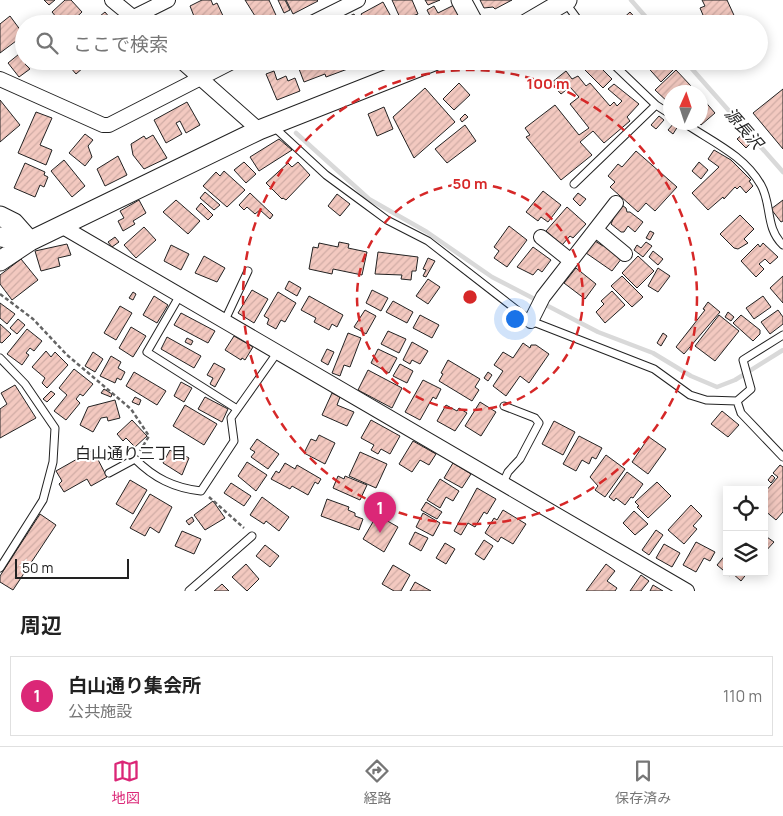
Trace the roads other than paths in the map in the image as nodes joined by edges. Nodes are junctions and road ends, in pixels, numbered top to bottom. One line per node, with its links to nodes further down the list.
1 (112, 0): 6 (street)
2 (168, 0): 7 (street)
3 (358, 0): 8 (street)
4 (461, 0): 9 (street)
5 (566, 1): 10 (street); 11 (lane)
6 (131, 15)
7 (145, 15)
8 (328, 15)
9 (469, 15)
10 (542, 15)
11 (575, 15)
12 (190, 70): 17 (street)
13 (216, 70): 17 (street)
14 (411, 70): 20 (street)
15 (619, 70): 18 (lane)
16 (0, 78): 17 (street)
17 (199, 79): 20 (street)
18 (656, 105): 19 (lane); 22 (lane)
19 (663, 110)
20 (266, 127): 25 (street); 37 (lane)
21 (695, 130): 30 (lane)
22 (574, 184)
23 (616, 203): 26 (street)
24 (0, 216): 29 (street)
25 (63, 227): 29 (street); 35 (street)
26 (596, 230): 31 (street); 33 (street)
27 (0, 237): 29 (street)
28 (541, 237): 33 (street)
29 (30, 241): 32 (street)
30 (783, 245)
31 (625, 254)
32 (0, 261)
33 (571, 261): 37 (street)
34 (248, 271): 36 (lane)
35 (180, 295): 36 (street); 43 (lane)
36 (225, 320): 39 (street)
37 (530, 321): 41 (lane)
38 (783, 335): 41 (lane)
39 (277, 353): 43 (lane); 46 (street)
40 (0, 358): 48 (lane)
41 (737, 401): 44 (lane)
42 (504, 406): 46 (lane)
43 (237, 409): 45 (lane)
44 (783, 456)
45 (109, 473)
46 (504, 483): 50 (street)
47 (252, 536): 49 (lane)
48 (0, 568)
49 (189, 591)
50 (687, 591)

